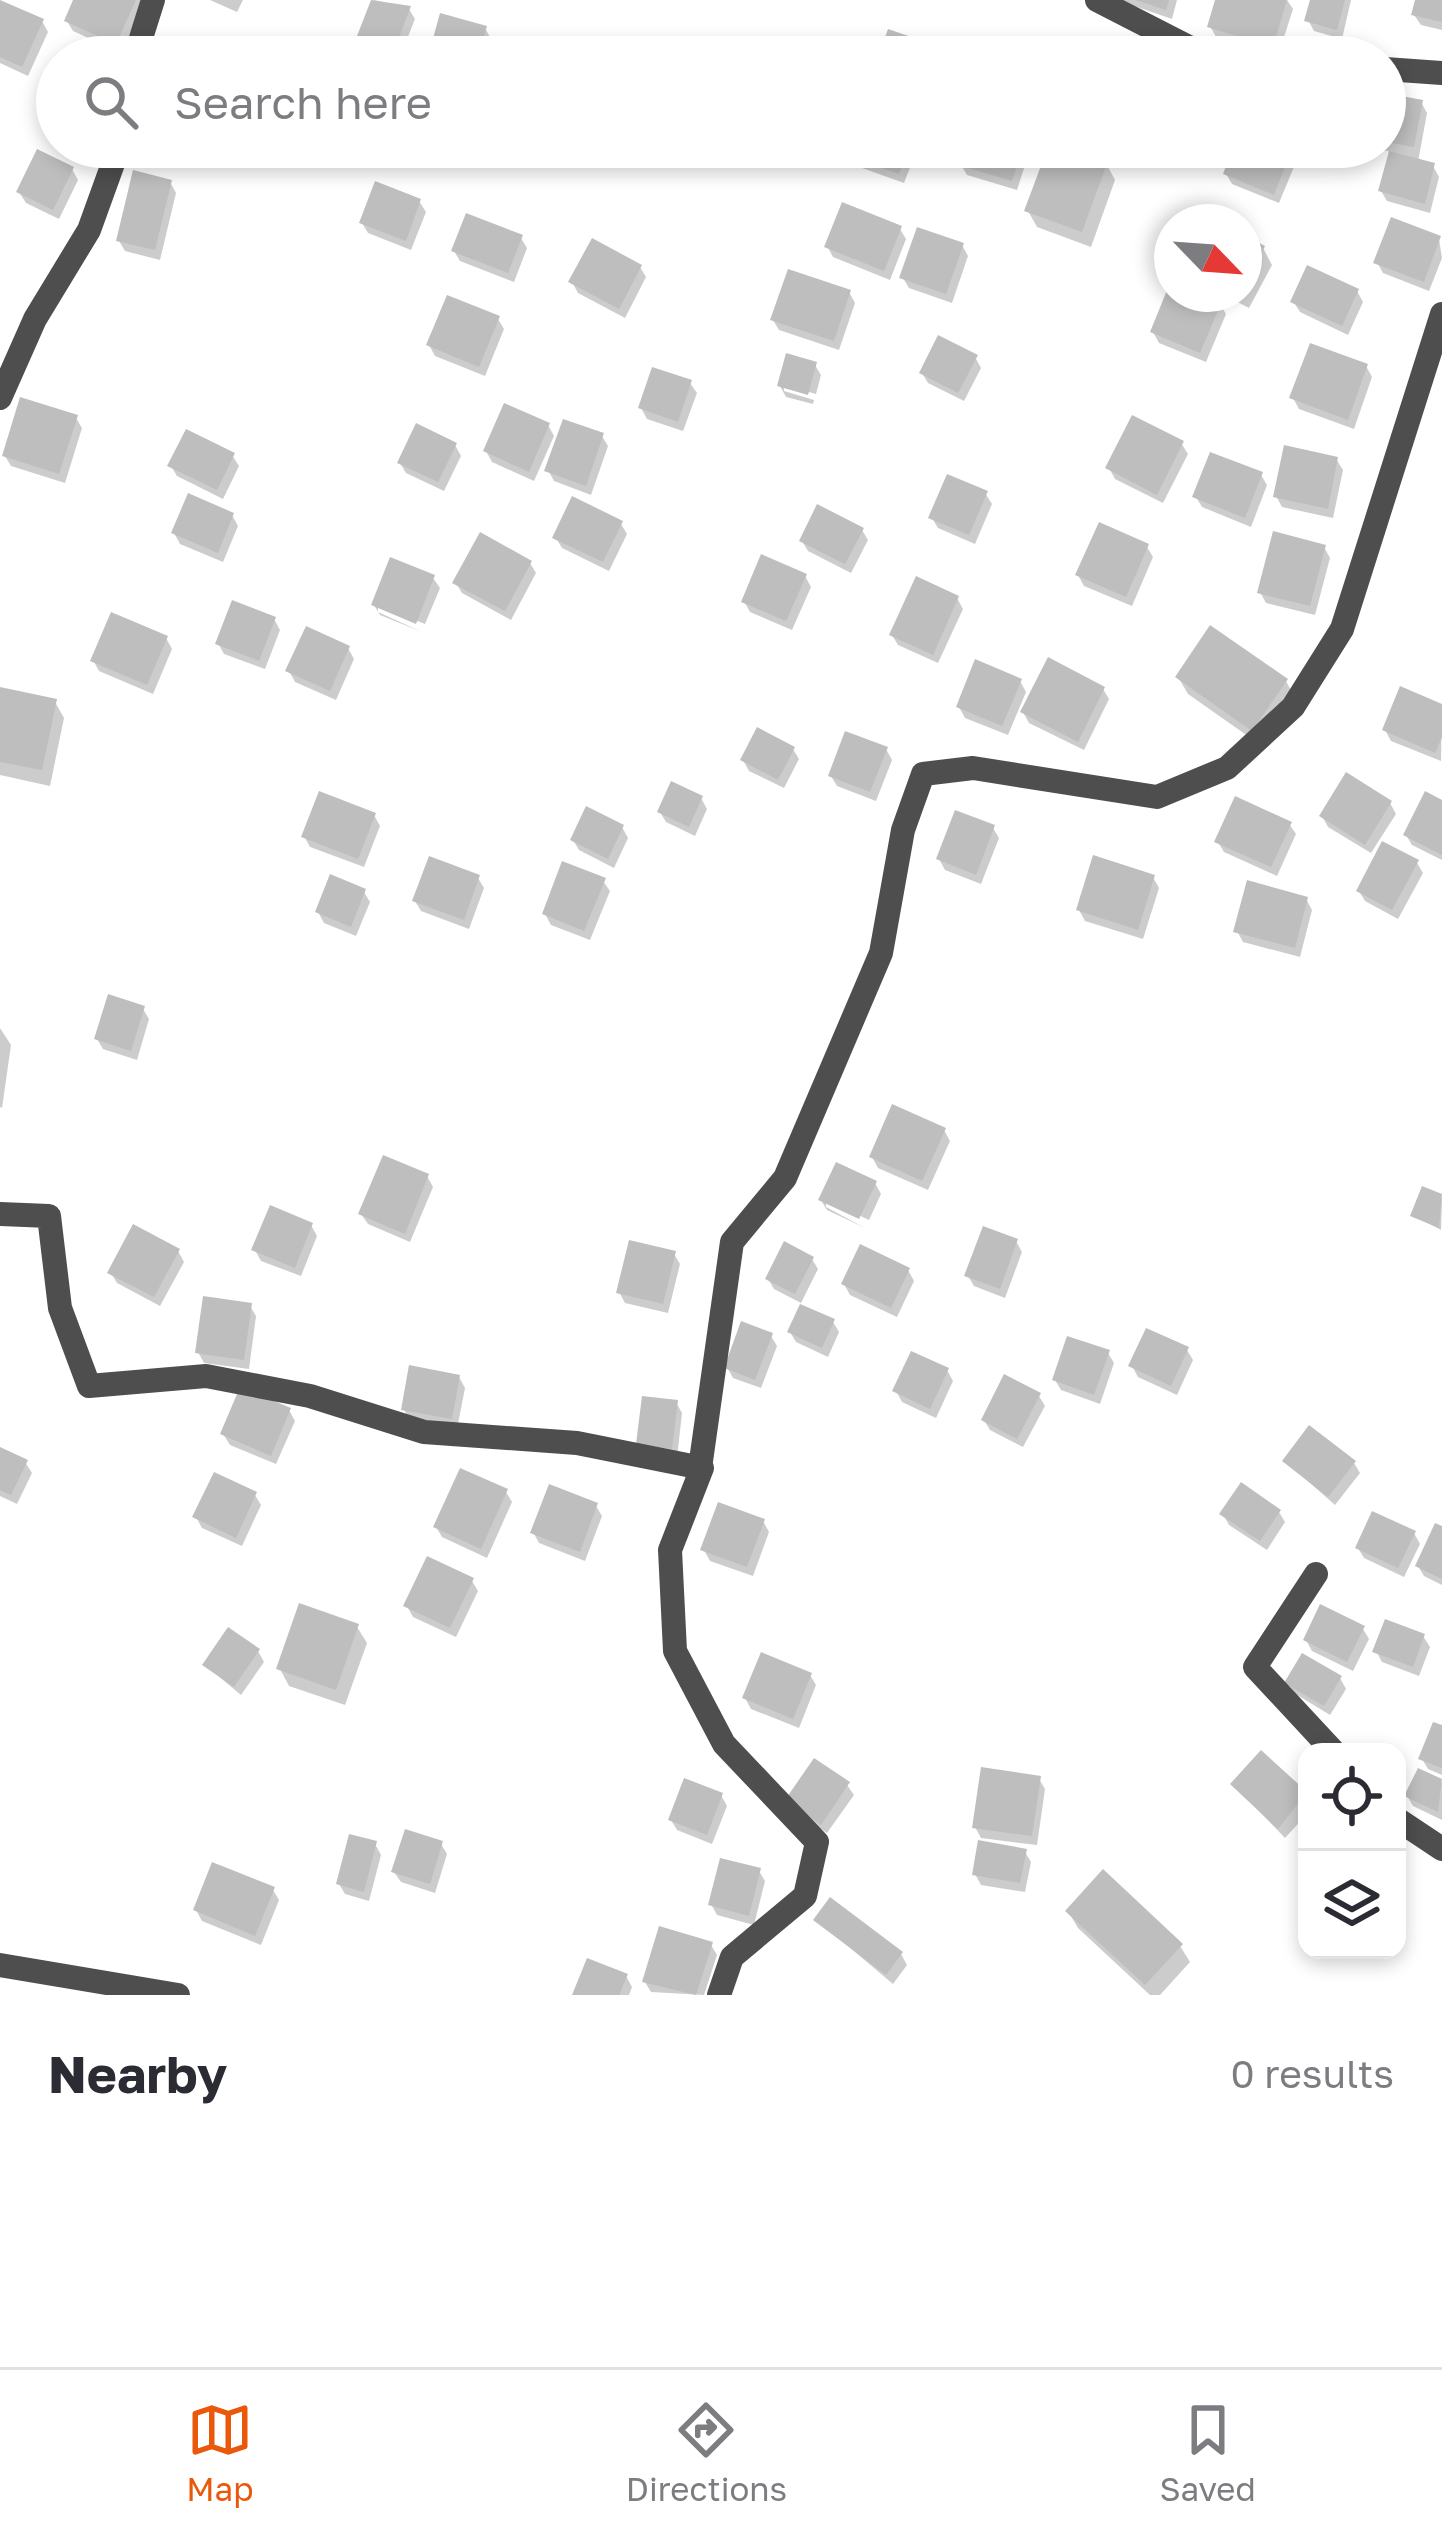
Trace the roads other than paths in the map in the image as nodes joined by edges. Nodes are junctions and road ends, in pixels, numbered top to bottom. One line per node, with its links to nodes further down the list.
1 (153, 0): 3 (street)
2 (1097, 0): 4 (street)
3 (142, 36)
4 (1167, 36)
5 (1406, 70): 6 (street)
6 (1442, 73)
7 (111, 168): 9 (street)
8 (1442, 314): 11 (street)
9 (0, 398)
10 (0, 1214): 11 (street)
11 (700, 1468): 18 (street)
12 (1316, 1574): 13 (street)
13 (1326, 1743)
14 (1406, 1825): 15 (street)
15 (1442, 1849)
16 (0, 1964): 17 (street)
17 (178, 1995)
18 (719, 1995)

